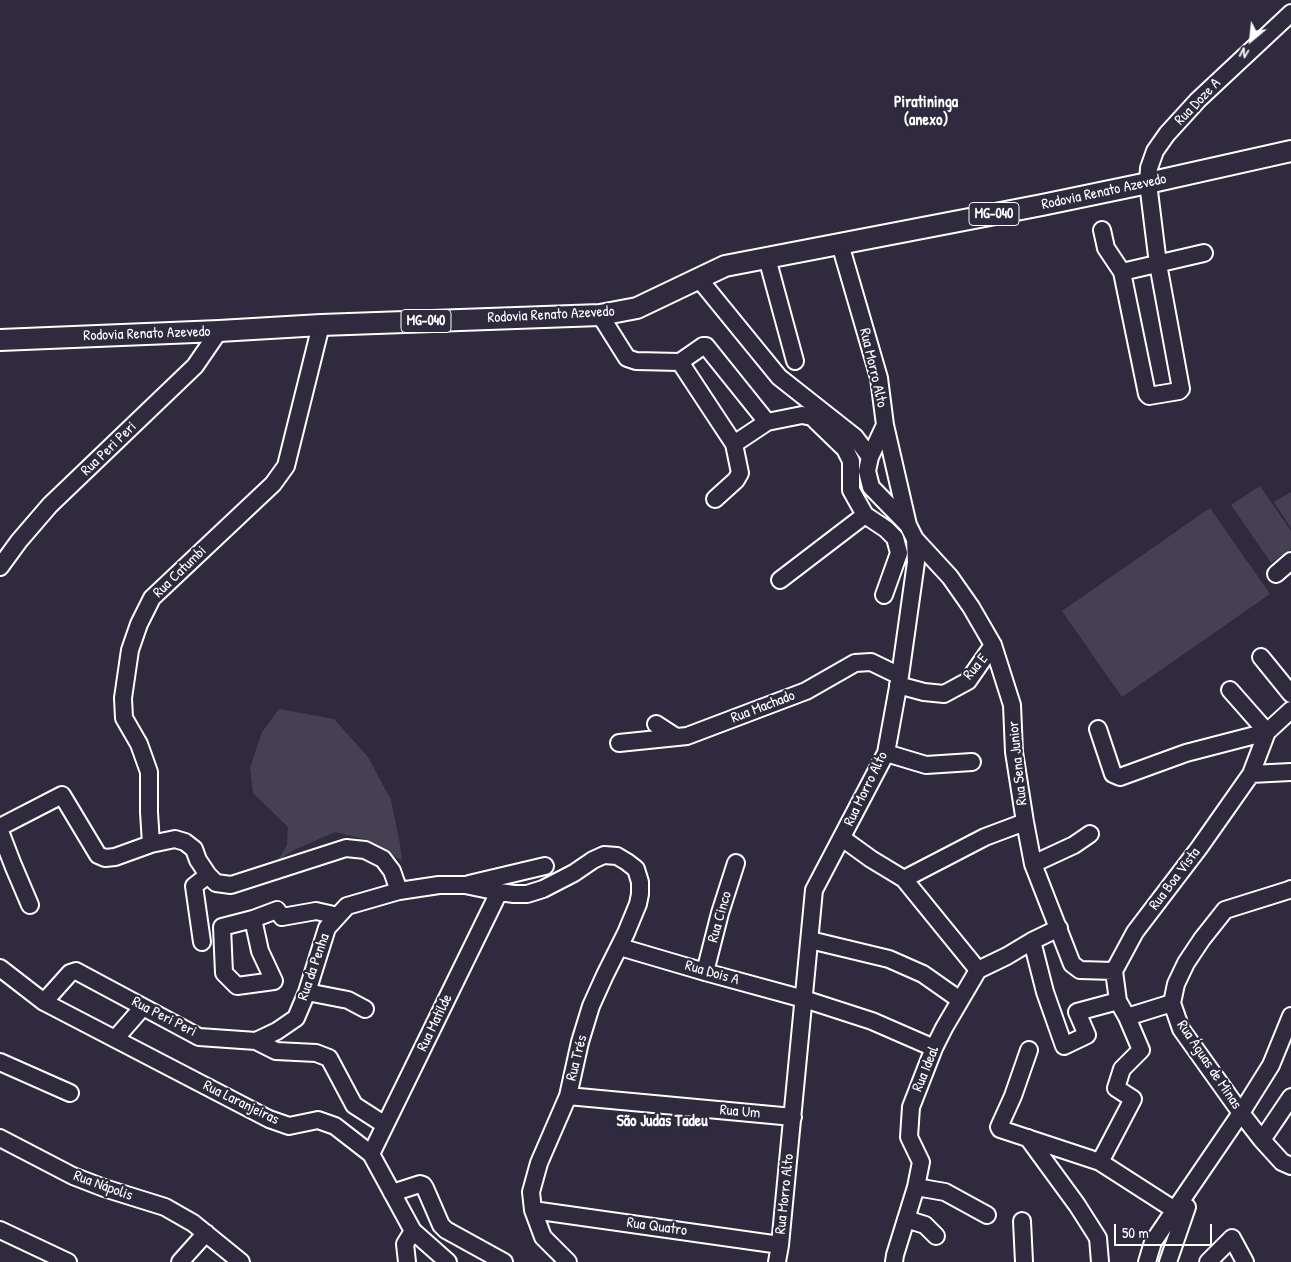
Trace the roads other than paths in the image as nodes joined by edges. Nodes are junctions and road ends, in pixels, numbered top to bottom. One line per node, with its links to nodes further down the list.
1 (1291, 13): 3 (street, Rua Doze A)
2 (1291, 151): 3 (main road, Rodovia Renato Azevedo / MG-040)
3 (1148, 183): 5 (main road, Rodovia Renato Azevedo / MG-040); 8 (street, Rua Doze A)
4 (1102, 230): 9 (street)
5 (840, 244): 7 (main road, Rodovia Renato Azevedo / MG-040); 18 (street, Rua Morro Alto)
6 (1204, 253): 8 (street)
7 (767, 258): 10 (main road, Rodovia Renato Azevedo / MG-040); 15 (street)
8 (1158, 264): 9 (street); 9 (street, Rua Doze A)
9 (1122, 272)
10 (699, 279): 11 (main road, Rodovia Renato Azevedo / MG-040); 20 (street)
11 (600, 315): 12 (main road, Rodovia Renato Azevedo / MG-040); 16 (street)
12 (322, 325): 13 (main road, Rodovia Renato Azevedo / MG-040); 49 (street, Rua Catumbi)
13 (219, 331): 14 (main road, Rodovia Renato Azevedo / MG-040); 25 (street, Rua Peri Peri)
14 (0, 340)
15 (795, 361)
16 (680, 362): 17 (street); 19 (street)
17 (767, 422): 19 (street); 22 (street)
18 (885, 425): 20 (street, Rua Morro Alto); 23 (street)
19 (734, 444): 21 (street)
20 (870, 457): 23 (street, Rua Morro Alto)
21 (715, 499)
22 (865, 515): 27 (street); 28 (street)
23 (912, 532): 29 (street, Rua Sena Junior); 31 (street, Rua Morro Alto)
24 (1291, 561): 26 (street)
25 (0, 567)
26 (1276, 574)
27 (780, 580)
28 (884, 595)
29 (993, 645): 31 (street, Rua E); 44 (street, Rua Sena Junior)
30 (1261, 657): 33 (street)
31 (899, 680): 38 (street, Rua Machado); 40 (street, Rua Morro Alto)
32 (1230, 690): 37 (street)
33 (1291, 694)
34 (1291, 710): 37 (street, Rua Boa Vista)
35 (656, 724): 38 (street)
36 (1098, 729): 37 (street)
37 (1267, 732): 43 (street, Rua Boa Vista)
38 (676, 737): 39 (street, Rua Machado)
39 (619, 743)
40 (886, 753): 41 (street); 48 (street, Rua Morro Alto)
41 (972, 762)
42 (1291, 772): 43 (street)
43 (1251, 774): 70 (street, Rua Boa Vista)
44 (1025, 822): 52 (street, Rua Sena Junior); 55 (street)
45 (0, 827): 49 (street)
46 (0, 831): 60 (street)
47 (1090, 834): 52 (street)
48 (842, 838): 55 (street); 64 (street, Rua Morro Alto)
49 (150, 844): 54 (street)
50 (617, 856): 58 (street, Rua da Penha); 67 (street, Rua Trés)
51 (736, 862): 71 (street, Rua Cinco)
52 (1033, 864): 63 (street, Rua Sena Junior)
53 (545, 866): 56 (street, Rua da Penha)
54 (208, 875): 57 (street); 66 (street)
55 (904, 879): 69 (street)
56 (465, 885): 57 (street, Rua da Penha); 58 (street, Rua da Penha)
57 (400, 891): 61 (street, Rua da Penha)
58 (499, 892): 92 (street, Rua Matilde)
59 (1290, 892): 77 (street, Rua Águas de Minas)
60 (30, 905)
61 (338, 916): 62 (street); 72 (street, Rua da Penha)
62 (253, 919)
63 (1058, 928): 65 (street); 70 (street, Rua Sena Junior)
64 (810, 940): 73 (street, Rua Morro Alto); 74 (street)
65 (1032, 941): 69 (street); 75 (street)
66 (202, 942)
67 (620, 946): 71 (street, Rua Dois A); 88 (street, Rua Trés)
68 (0, 968): 76 (street, Rua Laranjeiras)
69 (978, 970): 74 (street, Rua Ideal)
70 (1114, 971): 75 (street)
71 (705, 972): 73 (street, Rua Dois A)
72 (307, 992): 79 (street); 83 (street, Rua da Penha)
73 (804, 999): 84 (street, Rua Dois A); 91 (street, Rua Morro Alto)
74 (960, 1000): 84 (street, Rua Ideal)
75 (1118, 1001): 81 (street)
76 (44, 1002): 78 (street, Rua Peri Peri); 82 (street, Rua Laranjeiras)
77 (1172, 1003): 81 (street); 90 (street, Rua Águas de Minas)
78 (143, 1007): 82 (street); 83 (street, Rua Peri Peri)
79 (365, 1009)
80 (1291, 1016): 90 (street)
81 (1127, 1017): 97 (street)
82 (115, 1039): 96 (street, Rua Laranjeiras)
83 (256, 1041): 92 (street, Rua Peri Peri)
84 (934, 1048): 99 (street, Rua Ideal)
85 (1029, 1050): 94 (street)
86 (0, 1062): 87 (street)
87 (70, 1093)
88 (568, 1096): 91 (street, Rua Um); 101 (street, Rua Trés)
89 (1291, 1097): 95 (street)
90 (1241, 1113): 95 (street, Rua Águas de Minas); 102 (street)
91 (793, 1117): 111 (street, Rua Morro Alto)
92 (385, 1125): 96 (street, Rua Matilde)
93 (0, 1138): 108 (street, Rua Nápolis)
94 (1028, 1138): 97 (street); 122 (street)
95 (1262, 1140): 98 (street, Rua Águas de Minas)
96 (371, 1154): 100 (street, Rua Laranjeiras)
97 (1100, 1162): 102 (street)
98 (1288, 1162)
99 (916, 1187): 103 (street); 104 (street, Rua Ideal)
100 (392, 1193): 106 (street); 109 (street, Rua Laranjeiras)
101 (533, 1210): 111 (street, Rua Quatro); 118 (street, Rua Trés)
102 (1179, 1214): 123 (street); 124 (street)
103 (987, 1215)
104 (906, 1219): 110 (street); 120 (street, Rua Ideal)
105 (1022, 1221): 121 (street)
106 (441, 1225): 109 (street); 117 (street)
107 (0, 1230): 112 (street)
108 (206, 1233): 113 (street); 114 (street, Rua Nápolis)
109 (416, 1234): 115 (street); 116 (street, Rua Laranjeiras)
110 (936, 1236)
111 (780, 1245): 119 (street, Rua Morro Alto)
112 (68, 1262)
113 (180, 1262)
114 (241, 1262)
115 (407, 1262)
116 (448, 1262)
117 (504, 1262)
118 (568, 1262)
119 (777, 1262)
120 (894, 1262)
121 (1024, 1262)
122 (1100, 1262)
123 (1147, 1262)
124 (1168, 1262)
125 (1208, 1262): 126 (street)
126 (1245, 1262)

